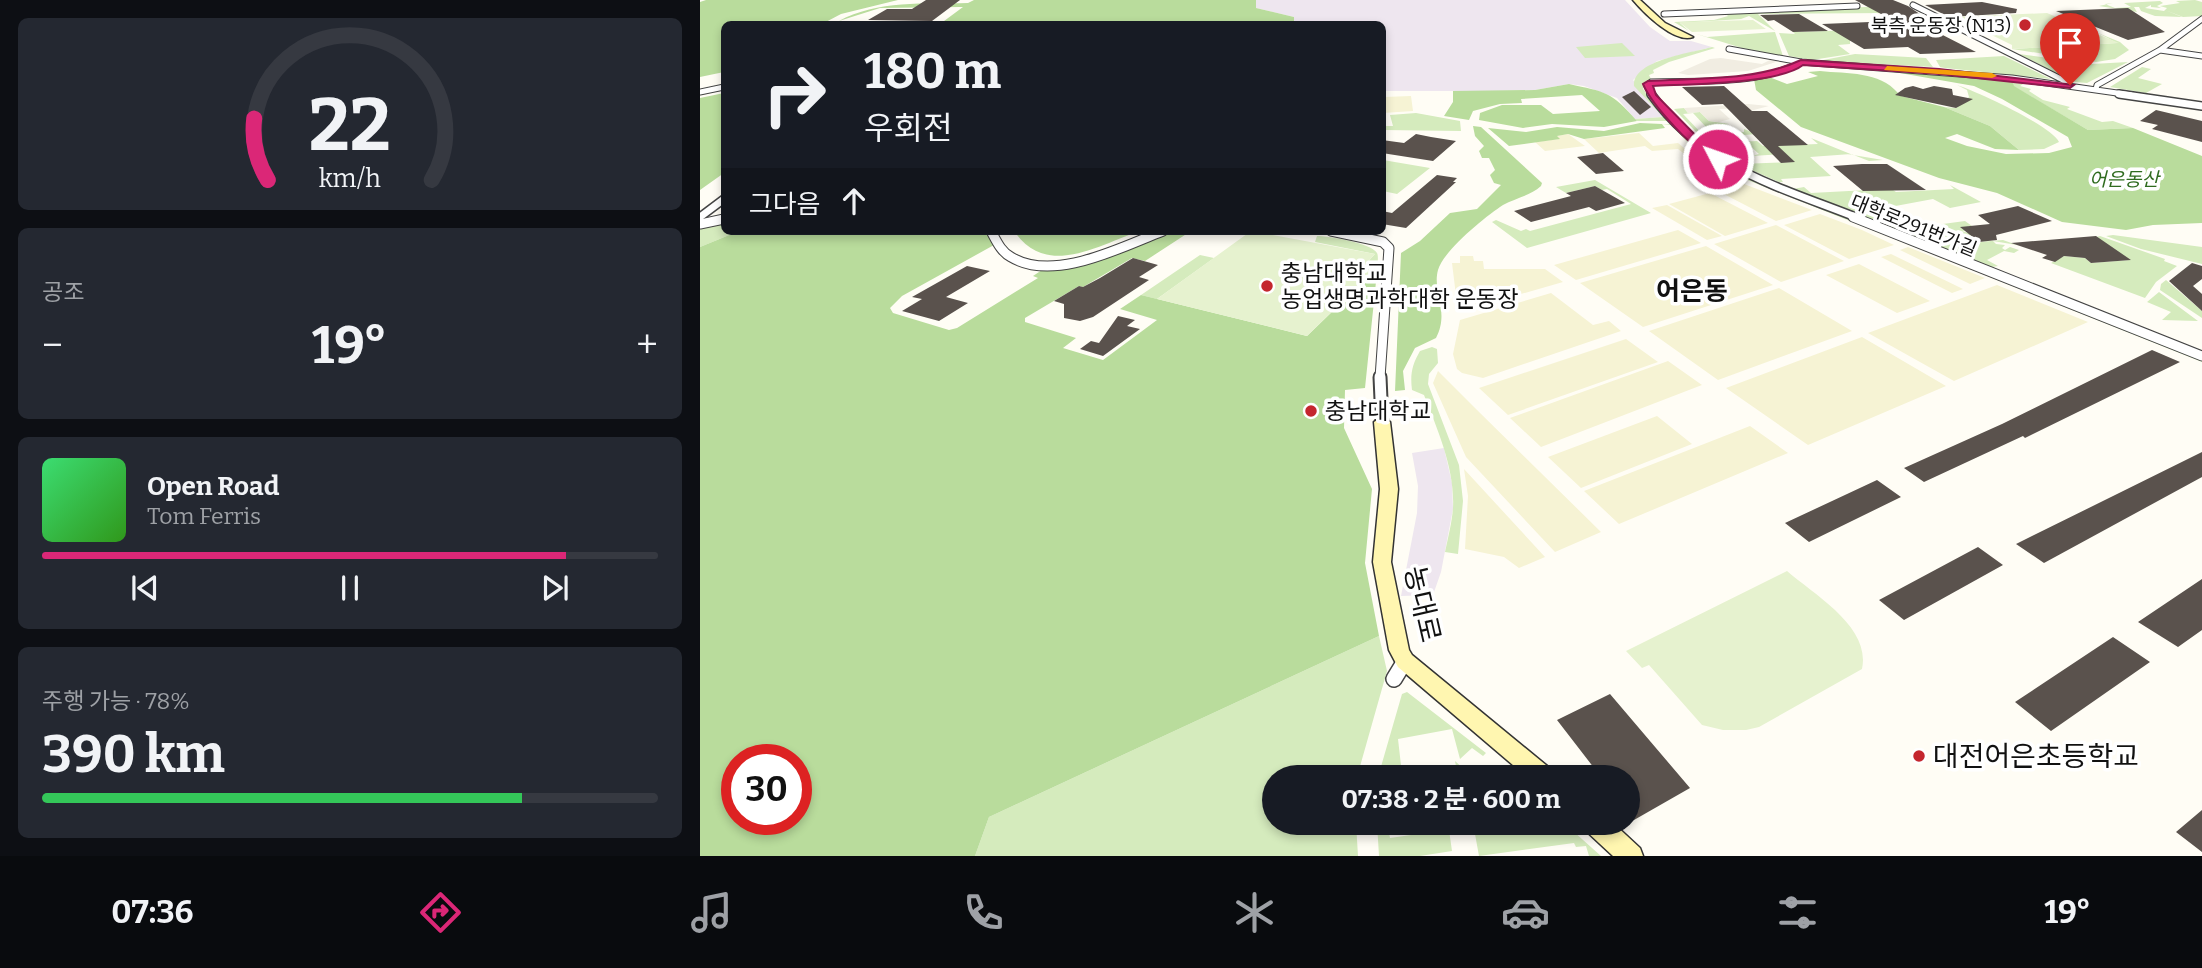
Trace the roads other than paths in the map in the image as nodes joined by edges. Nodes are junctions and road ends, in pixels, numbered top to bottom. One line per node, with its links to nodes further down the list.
1 (1636, 0): 6 (street)
2 (1846, 0): 4 (street)
3 (1913, 5): 12 (street)
4 (1664, 14)
5 (2202, 19): 8 (street)
6 (1689, 37)
7 (1729, 49): 10 (street)
8 (2160, 50): 9 (street); 13 (street)
9 (2202, 56)
10 (1801, 62): 12 (street); 23 (street, 대학로291번가길)
11 (721, 85): 14 (street)
12 (2070, 85): 13 (street)
13 (2096, 89): 15 (street)
14 (700, 91)
15 (2202, 106)
16 (721, 200): 17 (street)
17 (700, 217)
18 (721, 220): 19 (street)
19 (700, 224)
20 (994, 235): 21 (street)
21 (1152, 235)
22 (1350, 235): 24 (street)
23 (2202, 356)
24 (1382, 422): 25 (street, 농대로)
25 (1528, 765)
26 (1608, 835): 27 (street)
27 (1631, 856)

